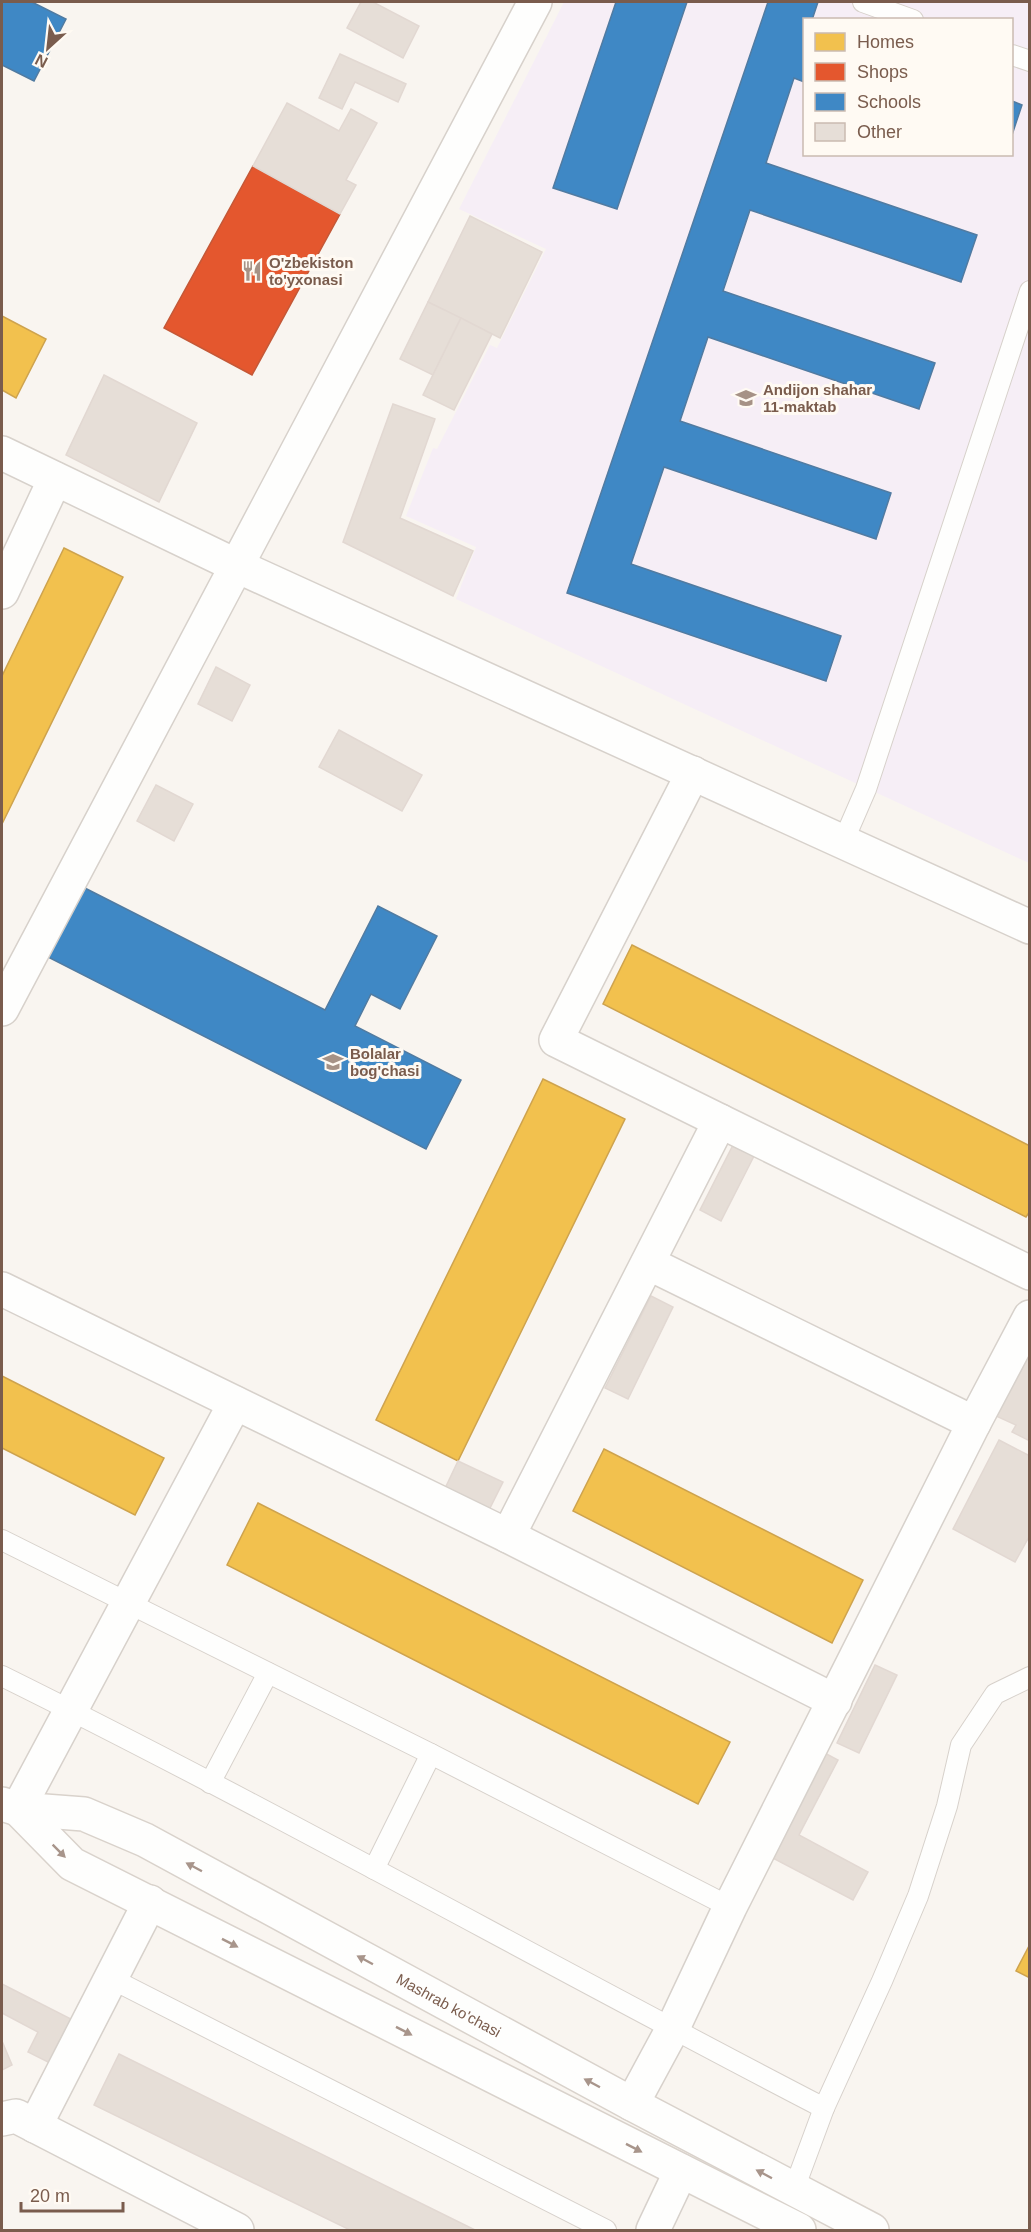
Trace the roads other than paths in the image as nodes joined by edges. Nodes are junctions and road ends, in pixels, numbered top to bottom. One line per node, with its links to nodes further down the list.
1 (535, 2): 9 (street)
2 (863, 2): 3 (lane)
3 (907, 18)
4 (1013, 56): 5 (lane)
5 (1029, 61)
6 (1029, 291): 12 (lane)
7 (2, 453): 8 (street)
8 (55, 479): 9 (street); 10 (street)
9 (237, 567): 11 (street); 14 (street)
10 (2, 592)
11 (693, 773): 12 (street); 15 (street)
12 (843, 842): 13 (street)
13 (1029, 927)
14 (2, 1007)
15 (720, 1121): 16 (street); 17 (street)
16 (648, 1263): 21 (street); 22 (street)
17 (1029, 1273)
18 (2, 1289): 20 (street)
19 (1029, 1317): 21 (street)
20 (235, 1403): 22 (street); 24 (street)
21 (974, 1423): 28 (street)
22 (508, 1536): 28 (street)
23 (2, 1539): 24 (lane)
24 (128, 1603): 25 (lane); 29 (street)
25 (268, 1673): 30 (lane); 31 (lane)
26 (2, 1676): 29 (lane)
27 (1029, 1677): 39 (lane)
28 (835, 1701): 35 (street)
29 (71, 1710): 31 (lane); 32 (street)
30 (431, 1754): 33 (lane); 35 (lane)
31 (210, 1783): 33 (lane)
32 (10, 1807): 34 (street, one-way to 34); 38 (street, Mashrab ko'chasi, one-way to 32)
33 (374, 1869): 37 (lane)
34 (150, 1902): 36 (street); 42 (street, one-way to 42)
35 (730, 1907): 37 (street)
36 (110, 1978): 41 (street); 45 (lane)
37 (672, 2030): 38 (street); 39 (lane)
38 (632, 2104): 43 (street, Mashrab ko'chasi, one-way to 38)
39 (824, 2108): 43 (lane)
40 (2, 2119): 41 (street)
41 (35, 2126): 44 (street)
42 (681, 2171): 46 (street); 47 (street)
43 (794, 2189): 48 (street, Mashrab ko'chasi)
44 (237, 2230)
45 (606, 2230)
46 (653, 2230)
47 (799, 2230)
48 (872, 2230)

